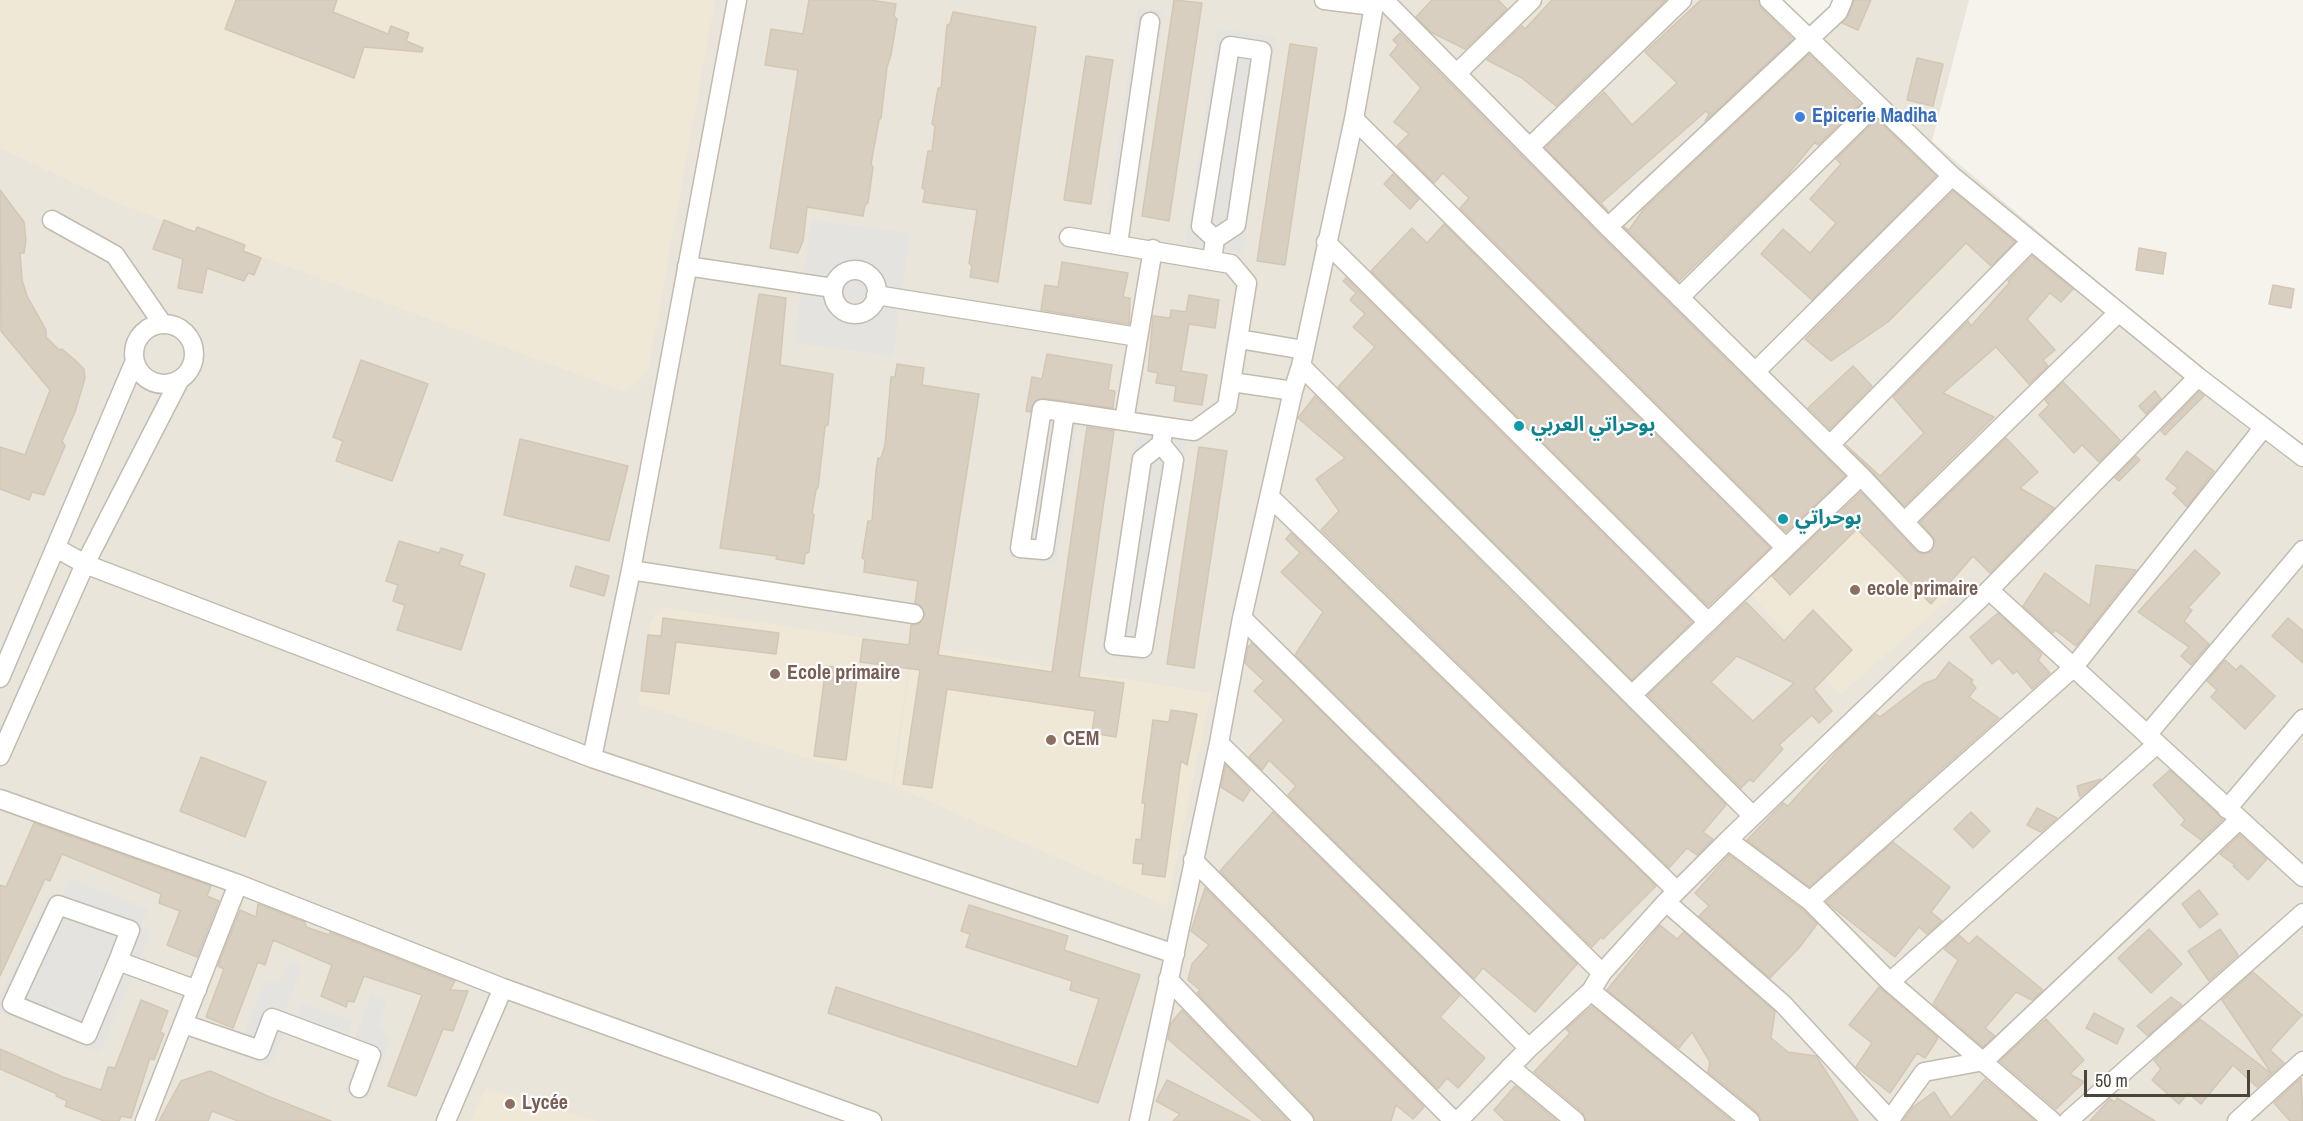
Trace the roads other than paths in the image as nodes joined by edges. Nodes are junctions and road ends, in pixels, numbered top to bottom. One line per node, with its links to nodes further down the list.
1 (737, 0): 24 (street)
2 (1324, 0): 7 (street)
3 (1532, 0): 10 (street)
4 (1682, 0): 13 (street)
5 (1769, 0): 9 (street)
6 (1843, 0): 9 (street)
7 (1378, 2): 10 (street); 12 (street)
8 (1150, 22): 21 (street)
9 (1810, 39): 11 (street); 16 (street)
10 (1457, 73): 13 (street)
11 (1876, 104): 14 (street); 27 (street)
12 (1354, 119): 20 (street); 50 (street)
13 (1531, 146): 16 (street)
14 (1952, 176): 19 (street); 34 (street)
15 (52, 220): 29 (street)
16 (1608, 227): 27 (street)
17 (1069, 237): 21 (street)
18 (1215, 239): 18 (street); 23 (street)
19 (2031, 241): 28 (street); 43 (street)
20 (1326, 242): 32 (street); 57 (street)
21 (1118, 244): 22 (street)
22 (1153, 249): 23 (street); 30 (street)
23 (1212, 260): 31 (street)
24 (687, 266): 25 (street); 53 (street)
25 (833, 288): 26 (street); 26 (street)
26 (876, 295): 30 (street)
27 (1681, 296): 34 (street)
28 (2119, 312): 35 (street); 47 (street)
29 (162, 323): 33 (street); 36 (street)
30 (1138, 337): 40 (street)
31 (1239, 339): 32 (street); 37 (street)
32 (1302, 358): 38 (street); 60 (street)
33 (134, 363): 36 (street); 49 (street)
34 (1756, 371): 43 (street)
35 (2198, 377): 41 (street); 54 (street)
36 (179, 381): 52 (street)
37 (1232, 382): 38 (street); 42 (street)
38 (1293, 391): 46 (street)
39 (1065, 412): 39 (street); 40 (street)
40 (1124, 421): 42 (street)
41 (2264, 427): 44 (street); 58 (street)
42 (1163, 435): 42 (street)
43 (1830, 445): 45 (street)
44 (2303, 457)
45 (1861, 476): 47 (street); 50 (street)
46 (1270, 497): 56 (street); 73 (street)
47 (1904, 522): 48 (street)
48 (1924, 543)
49 (56, 548): 52 (street); 59 (street)
50 (1786, 548): 57 (street)
51 (2303, 550): 62 (street)
52 (85, 564): 64 (street); 65 (street)
53 (631, 570): 55 (street); 65 (street)
54 (1989, 590): 58 (street); 68 (street)
55 (914, 614)
56 (1242, 618): 63 (street); 78 (street)
57 (1708, 622): 60 (street)
58 (2073, 668): 62 (street); 74 (street)
59 (0, 678)
60 (1632, 695): 68 (street)
61 (2303, 719): 67 (street)
62 (2152, 740): 67 (street); 80 (street)
63 (1219, 743): 70 (street); 85 (street)
64 (0, 756)
65 (591, 758): 76 (street)
66 (0, 799): 72 (street)
67 (2233, 814): 71 (street); 86 (street)
68 (1753, 816): 69 (street)
69 (1728, 840): 73 (street); 74 (street)
70 (1193, 860): 76 (street); 95 (street)
71 (2303, 877)
72 (238, 884): 81 (street); 82 (street)
73 (1671, 896): 78 (street); 98 (street)
74 (1810, 901): 80 (street)
75 (2303, 913): 100 (street)
76 (1175, 954): 79 (street)
77 (118, 961): 77 (street); 82 (street)
78 (1602, 973): 83 (street)
79 (1168, 979): 93 (street); 94 (street)
80 (1890, 982): 86 (street)
81 (504, 988): 91 (street); 92 (street)
82 (197, 990): 84 (street)
83 (1591, 991): 85 (street); 97 (street)
84 (184, 1024): 89 (street); 90 (street)
85 (1529, 1048): 88 (street)
86 (1984, 1061): 98 (street); 99 (street)
87 (2303, 1061): 101 (street)
88 (1510, 1067): 95 (street); 96 (street)
89 (359, 1088)
90 (145, 1121)
91 (446, 1121)
92 (872, 1121)
93 (1138, 1121)
94 (1304, 1121)
95 (1456, 1121)
96 (1575, 1121)
97 (1750, 1121)
98 (1890, 1121)
99 (2052, 1121)
100 (2068, 1121)
101 (2237, 1121)

